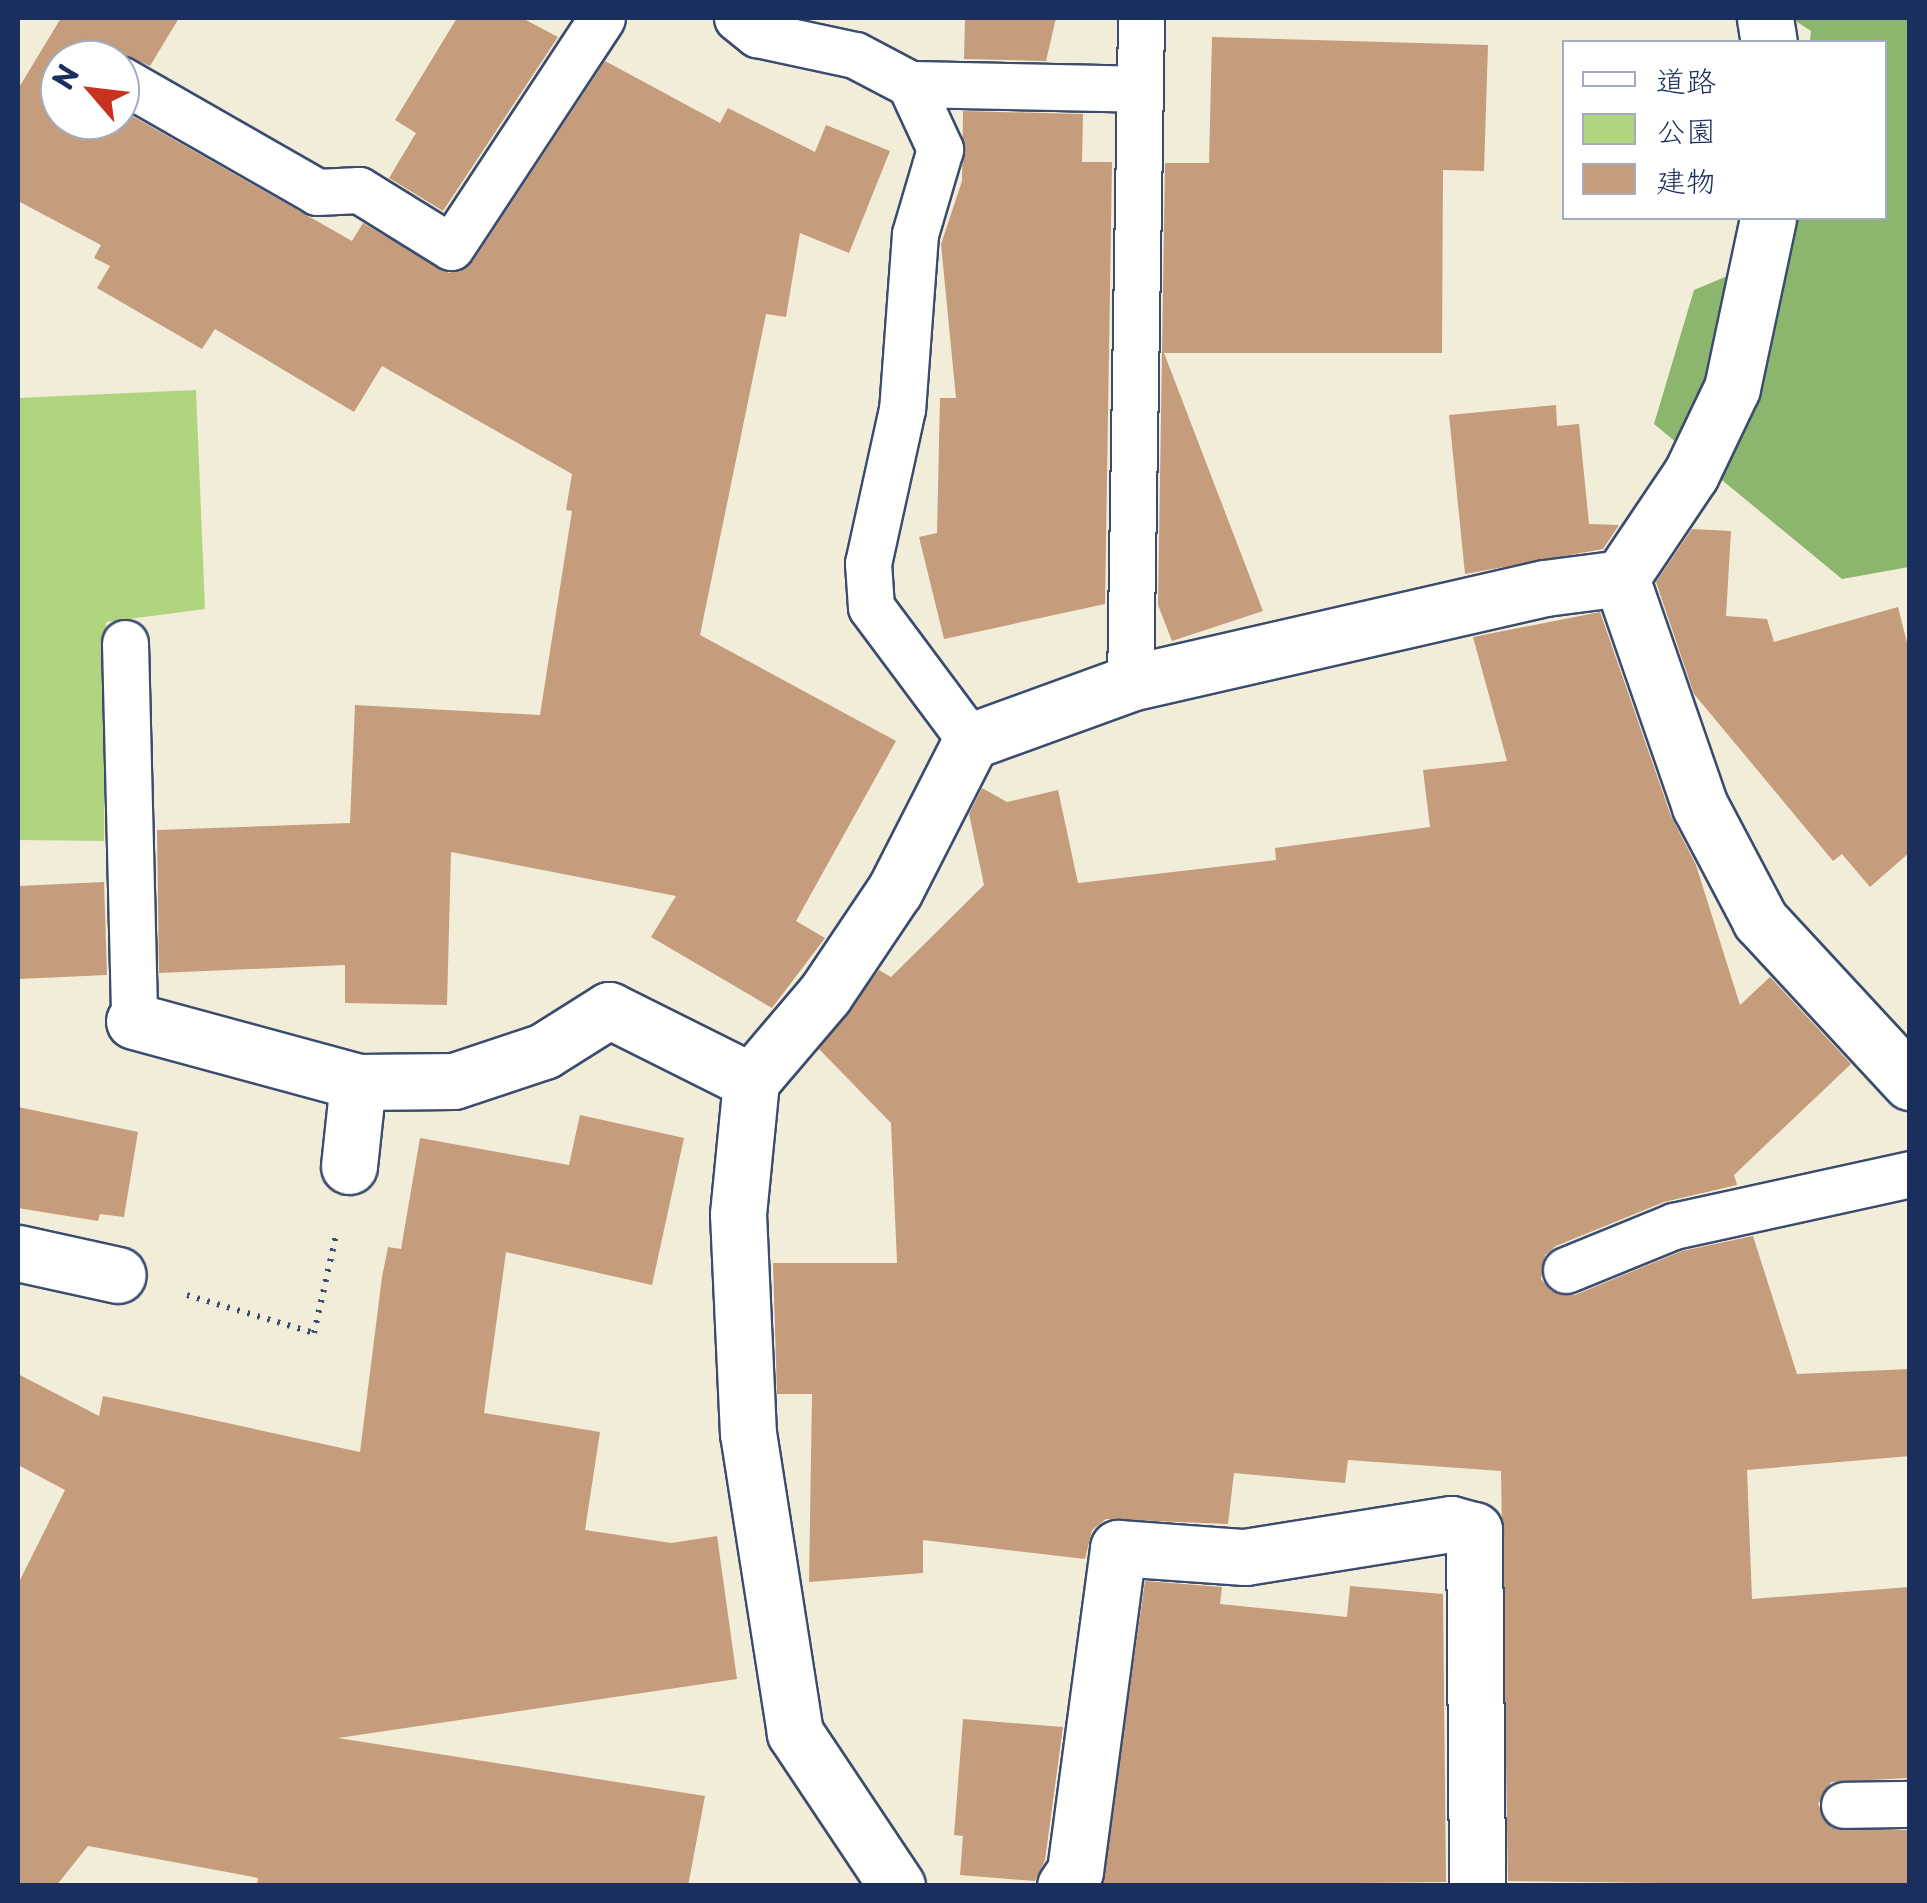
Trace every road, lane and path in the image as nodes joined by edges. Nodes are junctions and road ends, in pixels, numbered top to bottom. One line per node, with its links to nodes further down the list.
1 (602, 18): 6 (lane)
2 (737, 18): 4 (lane)
3 (1141, 18): 5 (lane)
4 (910, 84): 5 (lane); 11 (lane)
5 (1140, 88): 10 (lane)
6 (140, 90)
7 (1768, 220): 8 (street)
8 (1621, 578): 10 (street); 15 (street)
9 (125, 642): 12 (lane)
10 (1130, 683): 11 (street)
11 (970, 741): 13 (street)
12 (134, 1021): 14 (street)
13 (751, 1081): 14 (street); 25 (street)
14 (358, 1082): 16 (street)
15 (1910, 1082)
16 (349, 1166)
17 (1910, 1174): 20 (lane)
18 (18, 1253): 21 (street)
19 (332, 1260): 22 (path)
20 (1566, 1270)
21 (118, 1275)
22 (240, 1310)
23 (1910, 1804): 24 (lane)
24 (1844, 1805)
25 (897, 1886)
26 (1065, 1886): 27 (street)
27 (1477, 1886)

